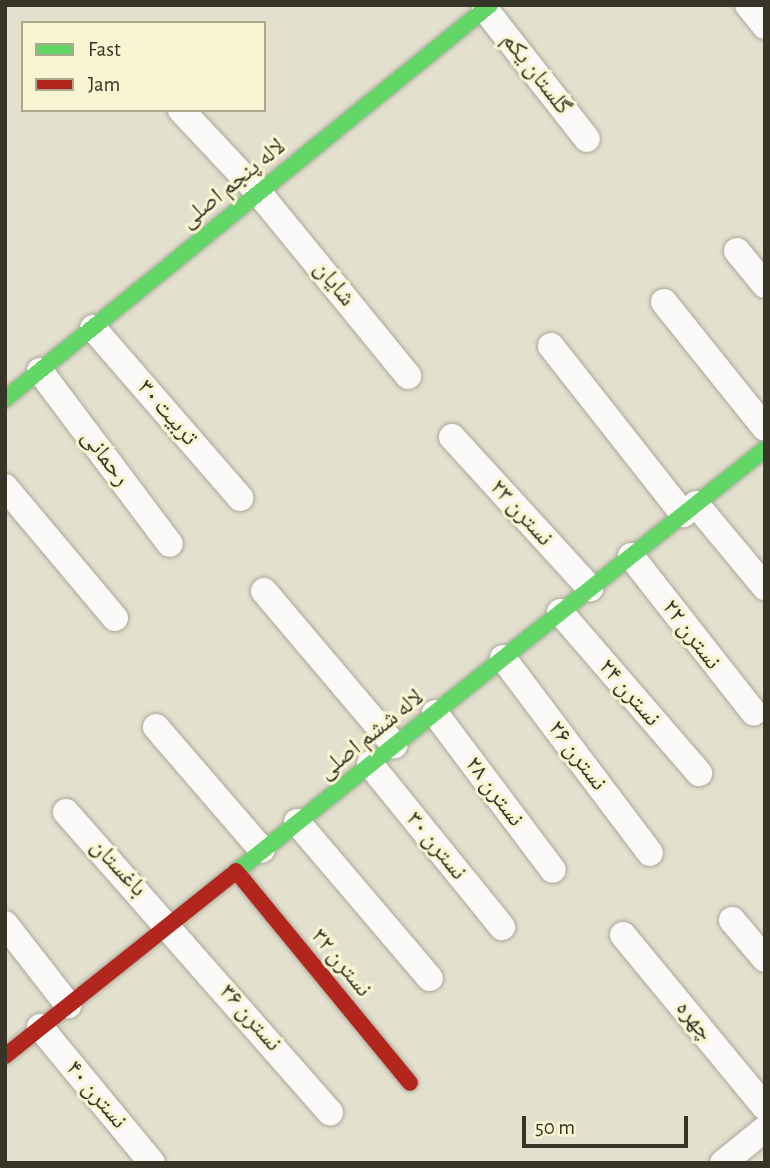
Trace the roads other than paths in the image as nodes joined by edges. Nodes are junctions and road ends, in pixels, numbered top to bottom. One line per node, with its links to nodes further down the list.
1 (748, 5): 3 (street)
2 (486, 7): 5 (street, گلستان یکم); 6 (street, لاله پنجم اصلی)
3 (765, 26)
4 (183, 112): 6 (street, شایان)
5 (587, 139)
6 (259, 193): 10 (street, لاله پنجم اصلی); 13 (street, شایان)
7 (737, 251): 8 (street)
8 (765, 285)
9 (664, 302): 16 (street)
10 (93, 328): 12 (street, لاله پنجم اصلی); 18 (street, تربیت ۳۰)
11 (551, 346): 19 (street)
12 (40, 371): 14 (street, لاله پنجم اصلی); 20 (street, رحمانی)
13 (408, 376)
14 (5, 399)
15 (452, 437): 23 (street, نسترن ۲۳)
16 (764, 446): 19 (street, لاله ششم اصلی)
17 (5, 487): 26 (street)
18 (240, 498)
19 (690, 509): 21 (street, لاله ششم اصلی); 22 (street)
20 (170, 544)
21 (631, 556): 23 (street, لاله ششم اصلی); 29 (street, نسترن ۲۲)
22 (765, 587)
23 (590, 588): 25 (street, لاله ششم اصلی)
24 (264, 591): 31 (street)
25 (560, 612): 27 (street, لاله ششم اصلی); 33 (street, نسترن ۲۴)
26 (115, 618)
27 (503, 658): 28 (street, لاله ششم اصلی); 37 (street, نسترن ۲۶)
28 (435, 713): 31 (street, لاله ششم اصلی); 38 (street, نسترن ۲۸)
29 (754, 713)
30 (156, 727): 36 (street)
31 (394, 745): 32 (street, لاله ششم اصلی)
32 (370, 764): 35 (street, لاله ششم اصلی); 43 (street, نسترن ۳۰)
33 (699, 773)
34 (66, 812): 42 (street, باغستان)
35 (297, 822): 36 (street, لاله ششم اصلی); 46 (street)
36 (262, 850): 39 (street, لاله ششم اصلی)
37 (650, 853)
38 (553, 870)
39 (236, 871): 42 (street, لاله ششم اصلی); 50 (street, نسترن ۳۲)
40 (732, 920): 45 (street)
41 (5, 924): 47 (street)
42 (170, 924): 47 (street, لاله ششم اصلی); 52 (street, نسترن ۳۶)
43 (502, 927)
44 (623, 935): 51 (street, چهره)
45 (765, 958)
46 (430, 978)
47 (68, 1005): 48 (street, لاله ششم اصلی)
48 (40, 1027): 49 (street, لاله ششم اصلی); 54 (street, نسترن ۴۰)
49 (5, 1055)
50 (410, 1083)
51 (765, 1107)
52 (330, 1112)
53 (765, 1129): 55 (street)
54 (152, 1163)
55 (723, 1163)

